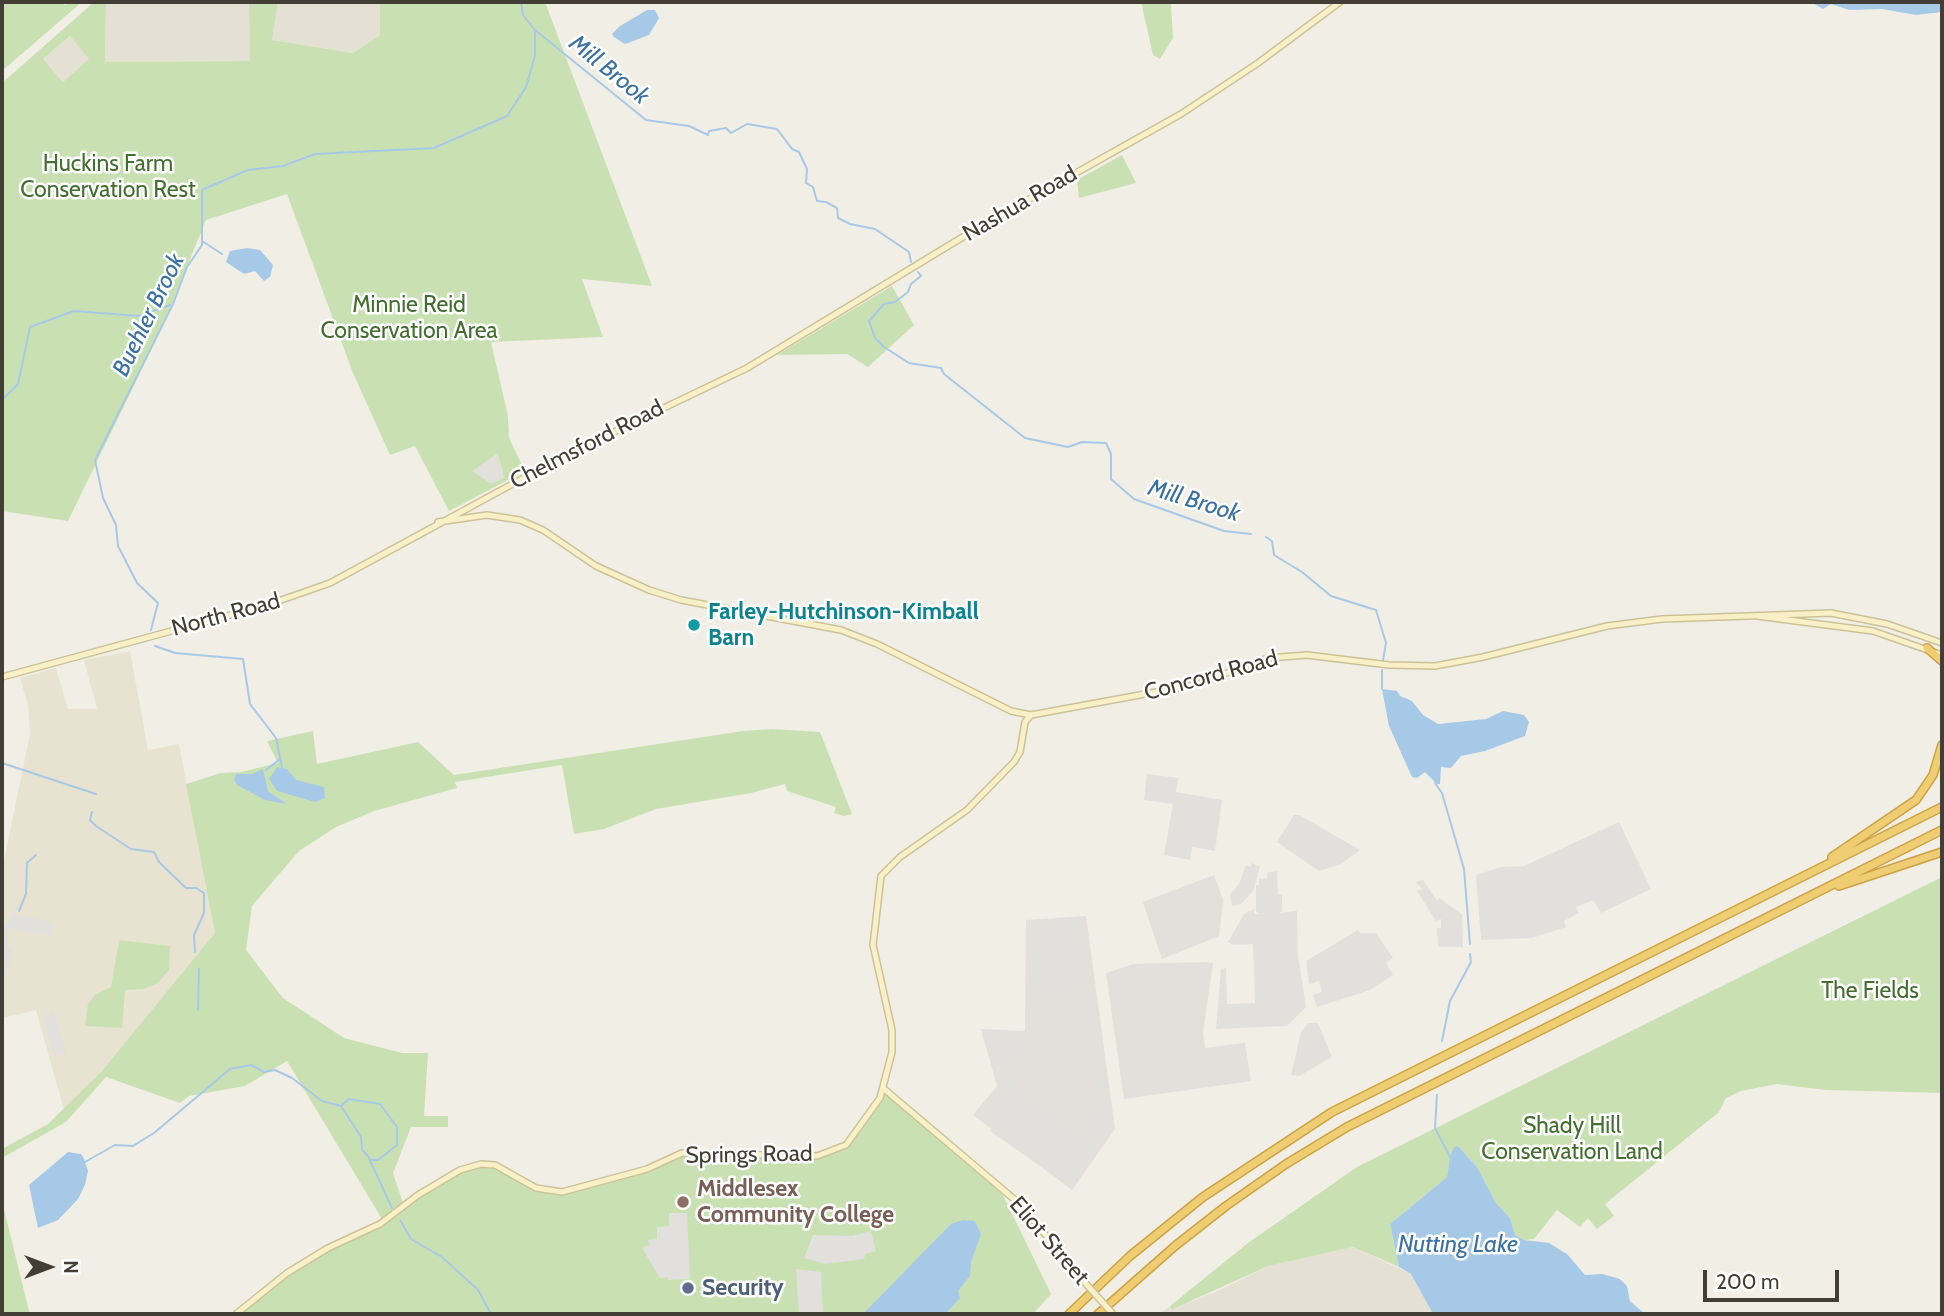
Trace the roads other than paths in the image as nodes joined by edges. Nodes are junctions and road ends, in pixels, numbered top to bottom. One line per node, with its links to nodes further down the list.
1 (1340, 2): 2 (main road, Nashua Road)
2 (692, 394): 3 (main road, Chelmsford Road)
3 (482, 499): 4 (main road); 5 (main road)
4 (487, 515): 5 (main road); 12 (main road, Concord Road)
5 (438, 522): 11 (main road, North Road)
6 (1754, 615): 7 (main road, Concord Road); 8 (main road, Concord Road); 12 (main road, Concord Road)
7 (1942, 642)
8 (1927, 648): 9 (main road, Concord Road); 10 (highway)
9 (1942, 655)
10 (1942, 661)
11 (2, 677)
12 (1031, 715): 19 (main road, Springs Road)
13 (1942, 745): 17 (highway)
14 (1942, 807): 17 (highway)
15 (1942, 830): 18 (highway)
16 (1942, 852): 18 (highway)
17 (1802, 876): 21 (highway)
18 (1805, 898): 22 (highway)
19 (883, 1088): 20 (main road, Springs Road); 23 (main road, Eliot Street, bridge)
20 (236, 1314)
21 (1069, 1314)
22 (1098, 1314)
23 (1113, 1314)

